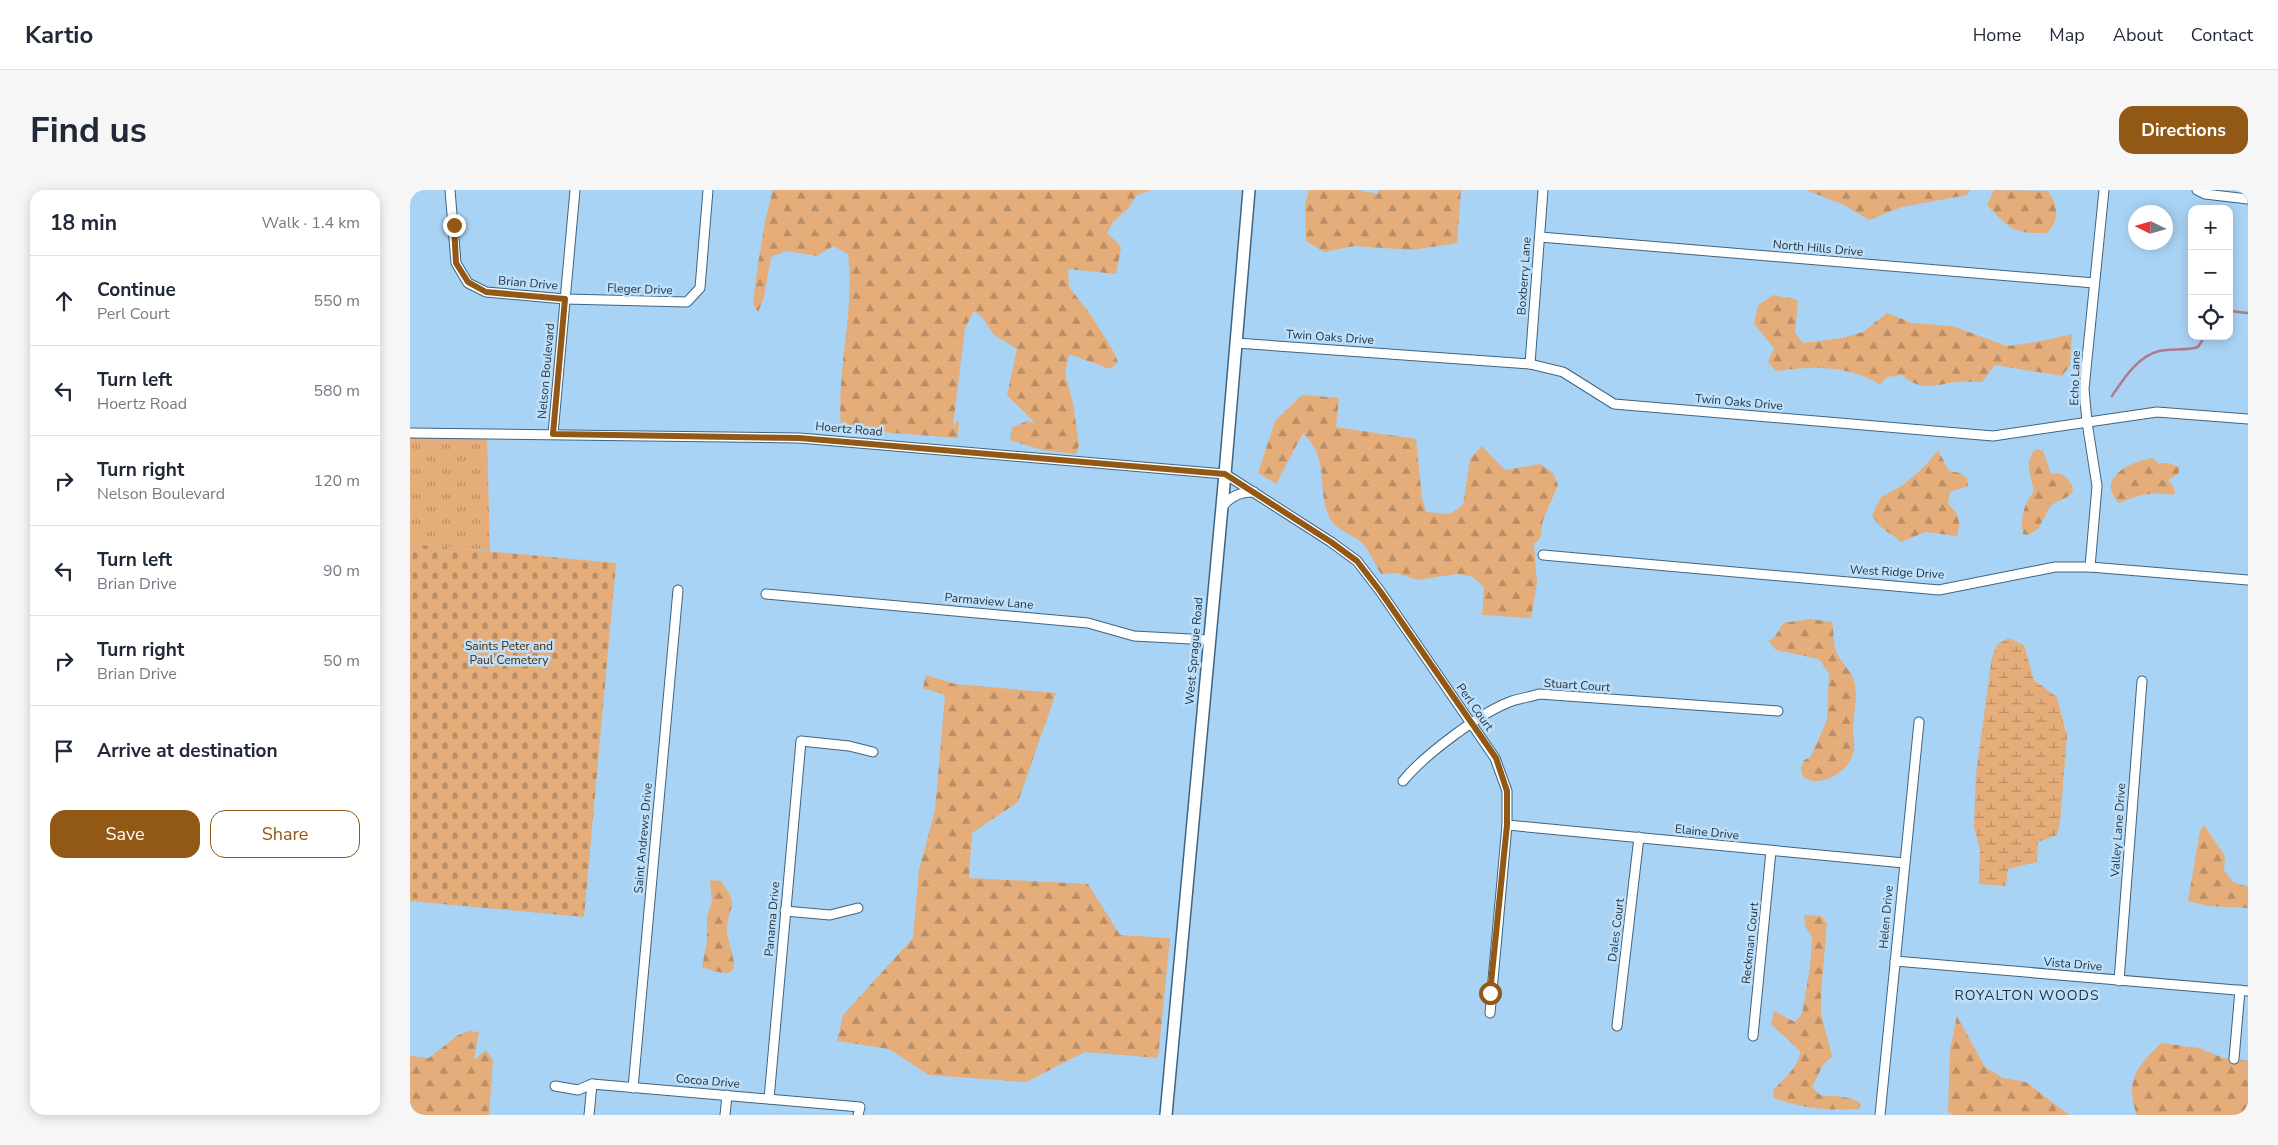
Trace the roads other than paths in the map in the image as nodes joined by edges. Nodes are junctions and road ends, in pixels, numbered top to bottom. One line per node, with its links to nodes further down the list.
1 (450, 190): 11 (street, Brian Drive)
2 (575, 190): 11 (street, Nelson Boulevard)
3 (708, 190): 11 (street, Fleger Drive)
4 (1249, 190): 12 (street, West Sprague Road)
5 (1543, 190): 9 (street, Boxberry Lane)
6 (2104, 190): 10 (street, Echo Lane)
7 (2197, 190): 8 (street)
8 (2248, 199)
9 (1540, 236): 10 (street, North Hills Drive); 13 (street, Boxberry Lane)
10 (2094, 284): 15 (street, Echo Lane)
11 (565, 299): 17 (street, Nelson Boulevard)
12 (1236, 343): 13 (street, Twin Oaks Drive); 18 (street, West Sprague Road)
13 (1530, 364): 15 (street, Twin Oaks Drive)
14 (2248, 419): 15 (street, Twin Oaks Drive)
15 (2087, 422): 22 (street, Echo Lane)
16 (410, 433): 17 (street, Hoertz Road)
17 (553, 434): 18 (street, Hoertz Road)
18 (1225, 474): 19 (street, Perl Court); 20 (street, West Sprague Road)
19 (1254, 492): 20 (street); 30 (street, Perl Court)
20 (1222, 508): 26 (street, West Sprague Road)
21 (1543, 555): 22 (street, West Ridge Drive)
22 (2090, 567): 23 (street, West Ridge Drive)
23 (2248, 580)
24 (678, 590): 48 (street, Saint Andrews Drive)
25 (766, 594): 26 (street, Parmaview Lane)
26 (1209, 640): 54 (street, West Sprague Road)
27 (2142, 681): 40 (street, Valley Lane Drive)
28 (1778, 711): 30 (street, Stuart Court)
29 (1919, 722): 36 (street, Helen Drive)
30 (1472, 724): 32 (street, Stuart Court); 33 (street, Perl Court)
31 (873, 752): 38 (street, Panama Drive)
32 (1403, 781)
33 (1507, 825): 34 (street, Elaine Drive); 42 (street, Perl Court)
34 (1639, 837): 35 (street, Elaine Drive); 43 (street, Dales Court)
35 (1771, 851): 36 (street, Elaine Drive); 44 (street, Reckman Court)
36 (1904, 863): 39 (street, Helen Drive)
37 (858, 908): 38 (street)
38 (785, 911): 50 (street, Panama Drive)
39 (1895, 961): 40 (street, Vista Drive); 55 (street, Helen Drive)
40 (2119, 981): 41 (street, Vista Drive)
41 (2244, 991): 45 (street)
42 (1490, 1013)
43 (1617, 1026)
44 (1753, 1036)
45 (2234, 1059)
46 (592, 1084): 47 (street, Cocoa Drive); 48 (street, Cocoa Drive); 52 (street)
47 (555, 1086)
48 (633, 1088): 49 (street, Cocoa Drive)
49 (727, 1095): 50 (street, Cocoa Drive); 53 (street)
50 (769, 1099): 51 (street, Cocoa Drive)
51 (859, 1111)
52 (590, 1115)
53 (725, 1115)
54 (1166, 1115)
55 (1880, 1115)

